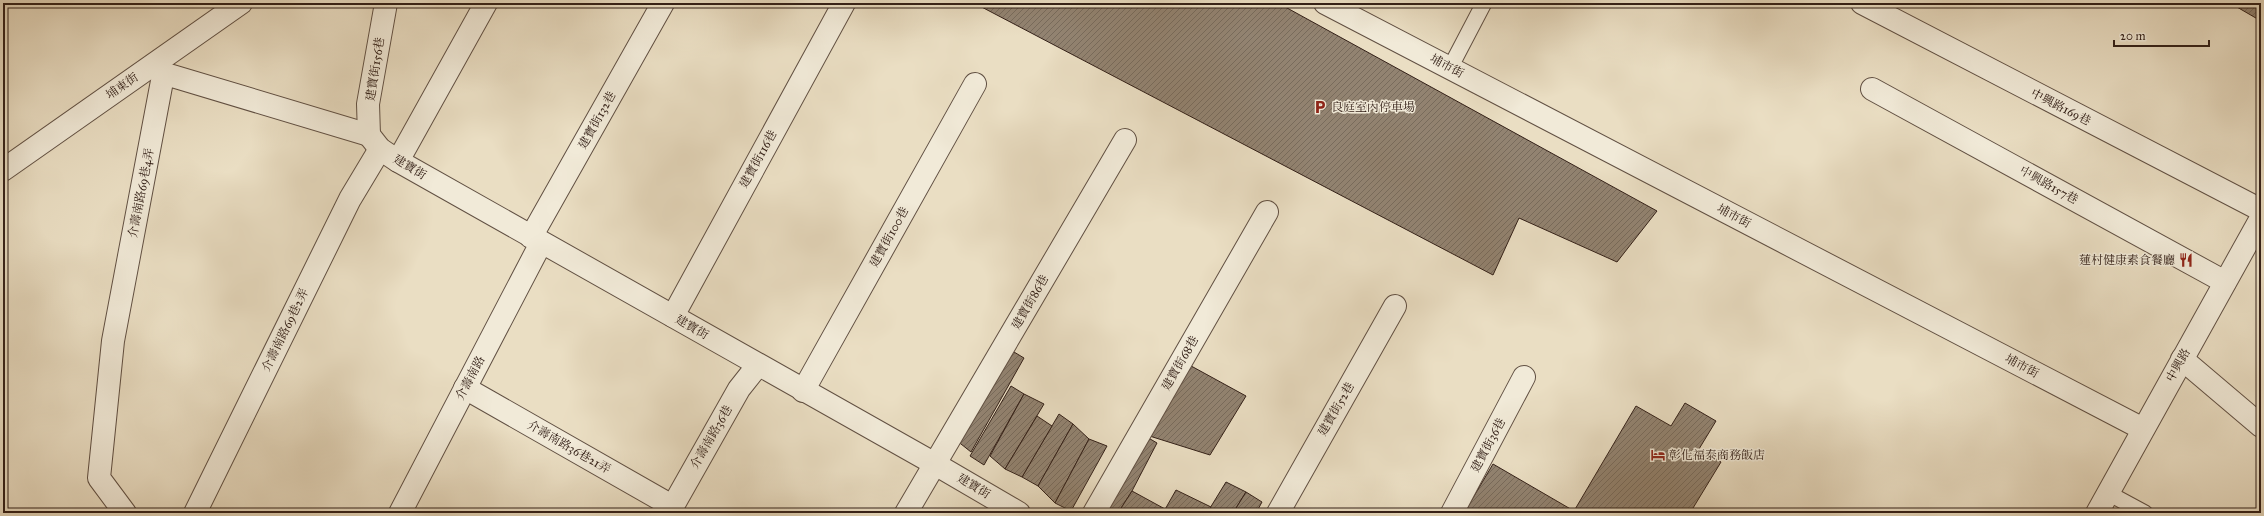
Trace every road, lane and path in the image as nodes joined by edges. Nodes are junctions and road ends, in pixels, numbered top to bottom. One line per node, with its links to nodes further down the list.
1 (241, 3): 14 (street, 埔東街)
2 (386, 3): 13 (street, 建寶街156巷)
3 (486, 3): 13 (street, 介壽南路69巷2弄)
4 (663, 3): 18 (street, 建寶街132巷)
5 (844, 3): 21 (street, 建寶街116巷)
6 (1484, 3): 9 (lane)
7 (1862, 3): 15 (street, 中興路169巷)
8 (1329, 4): 9 (street, 埔市街)
9 (1450, 68): 28 (street, 埔市街)
10 (975, 84): 26 (street, 建寶街100巷)
11 (1872, 89): 19 (street, 中興路157巷)
12 (1125, 140): 29 (street, 建寶街86巷)
13 (382, 149): 18 (street, 建寶街); 32 (street, 介壽南路69巷4弄); 33 (street, 介壽南路69巷2弄)
14 (3, 170)
15 (2261, 210)
16 (1267, 212): 37 (street, 建寶街68巷)
17 (2261, 218): 19 (street, 中興路)
18 (536, 240): 21 (street, 建寶街); 25 (street, 介壽南路)
19 (2225, 282): 22 (street, 中興路)
20 (1395, 306): 38 (street, 建寶街52巷)
21 (672, 316): 23 (street, 建寶街)
22 (2182, 359): 27 (street); 28 (street, 中興路)
23 (758, 365): 26 (street, 建寶街); 31 (street, 介壽南路36巷)
24 (1524, 378): 39 (street, 建寶街36巷)
25 (465, 388): 31 (street, 介壽南路36巷21弄); 34 (street, 介壽南路)
26 (803, 391): 29 (street, 建寶街)
27 (2261, 426)
28 (2143, 429): 30 (street, 中興路)
29 (935, 464): 35 (street, 建寶街86巷); 36 (street, 建寶街)
30 (2108, 493): 40 (street, 中興路); 41 (lane)
31 (670, 510)
32 (125, 513)
33 (196, 513)
34 (400, 513)
35 (906, 513)
36 (1019, 513)
37 (1094, 513)
38 (1278, 513)
39 (1452, 513)
40 (2097, 513)
41 (2145, 513)

